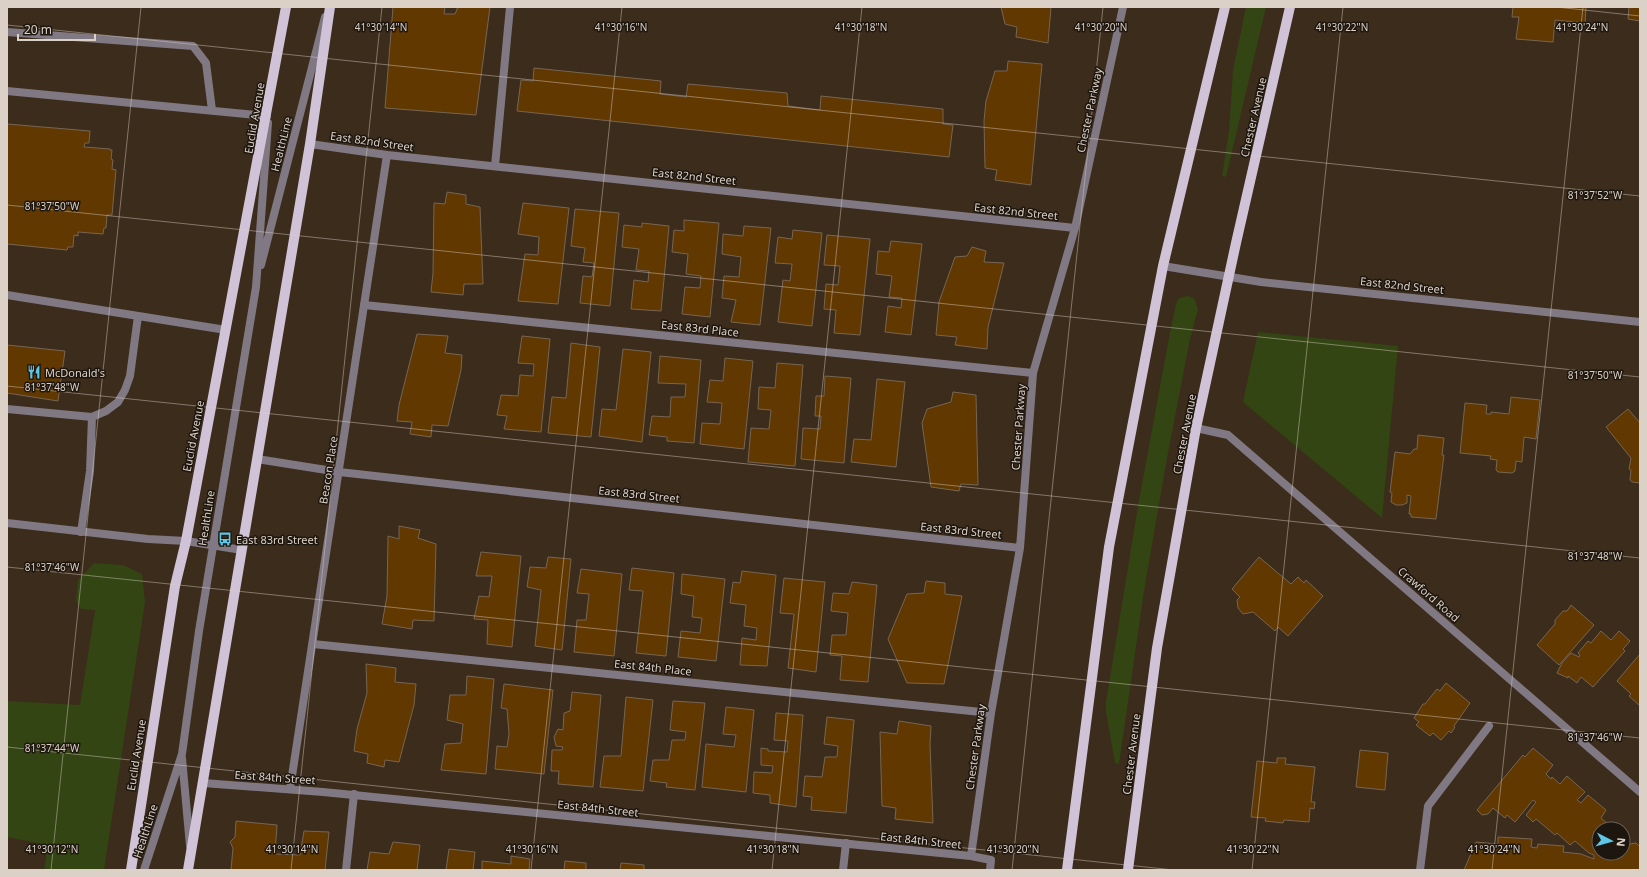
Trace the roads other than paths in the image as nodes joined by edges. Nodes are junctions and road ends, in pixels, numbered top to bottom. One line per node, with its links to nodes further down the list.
1 (286, 7): 10 (main road, Euclid Avenue)
2 (327, 7): 19 (street, HealthLine)
3 (330, 7): 13 (main road)
4 (510, 7): 15 (street)
5 (1123, 7): 16 (street, Chester Parkway)
6 (1225, 7): 17 (main road)
7 (1290, 7): 18 (main road, Chester Avenue)
8 (7, 32): 11 (street)
9 (7, 91): 11 (street)
10 (270, 96): 12 (main road, Euclid Avenue); 19 (street, HealthLine)
11 (212, 110): 12 (street)
12 (267, 116): 24 (main road, Euclid Avenue)
13 (310, 144): 14 (street, East 82nd Street); 29 (main road)
14 (387, 154): 15 (street, East 82nd Street); 21 (street, Beacon Place)
15 (495, 166): 16 (street, East 82nd Street)
16 (1075, 228): 25 (street, Chester Parkway)
17 (1163, 266): 18 (street, East 82nd Street); 54 (main road)
18 (1228, 277): 23 (street, East 82nd Street); 28 (main road, Chester Avenue)
19 (256, 287): 34 (street, HealthLine)
20 (7, 295): 22 (street)
21 (364, 305): 25 (street, East 83rd Place); 30 (street, Beacon Place)
22 (138, 316): 24 (street); 27 (street)
23 (1640, 322)
24 (226, 330): 33 (main road, Euclid Avenue)
25 (1033, 373): 35 (street, Chester Parkway)
26 (7, 409): 27 (street)
27 (92, 416): 32 (street)
28 (1196, 428): 43 (street, Crawford Road); 55 (main road, Chester Avenue)
29 (257, 459): 30 (street, East 83rd Street); 36 (main road)
30 (339, 472): 35 (street, East 83rd Street); 37 (street, Beacon Place)
31 (7, 523): 32 (street)
32 (81, 532): 33 (street)
33 (186, 541): 34 (street); 48 (main road, Euclid Avenue)
34 (213, 545): 36 (street); 40 (street, HealthLine)
35 (1020, 548): 38 (street, Chester Parkway)
36 (242, 550): 41 (main road)
37 (313, 644): 38 (street, East 84th Place); 42 (street, Beacon Place)
38 (991, 712): 47 (street, Chester Parkway)
39 (1489, 726): 56 (street)
40 (182, 754): 46 (street, HealthLine); 49 (street, HealthLine)
41 (202, 783): 42 (street, East 84th Street); 46 (main road)
42 (290, 789): 44 (street, East 84th Street)
43 (1640, 792)
44 (354, 794): 45 (street, East 84th Street); 51 (street)
45 (846, 843): 47 (street, East 84th Street); 52 (street)
46 (190, 854): 50 (main road)
47 (971, 856): 53 (street, East 84th Street)
48 (131, 870)
49 (144, 870)
50 (188, 870)
51 (346, 870)
52 (843, 870)
53 (990, 870)
54 (1067, 870)
55 (1128, 870)
56 (1420, 870)

